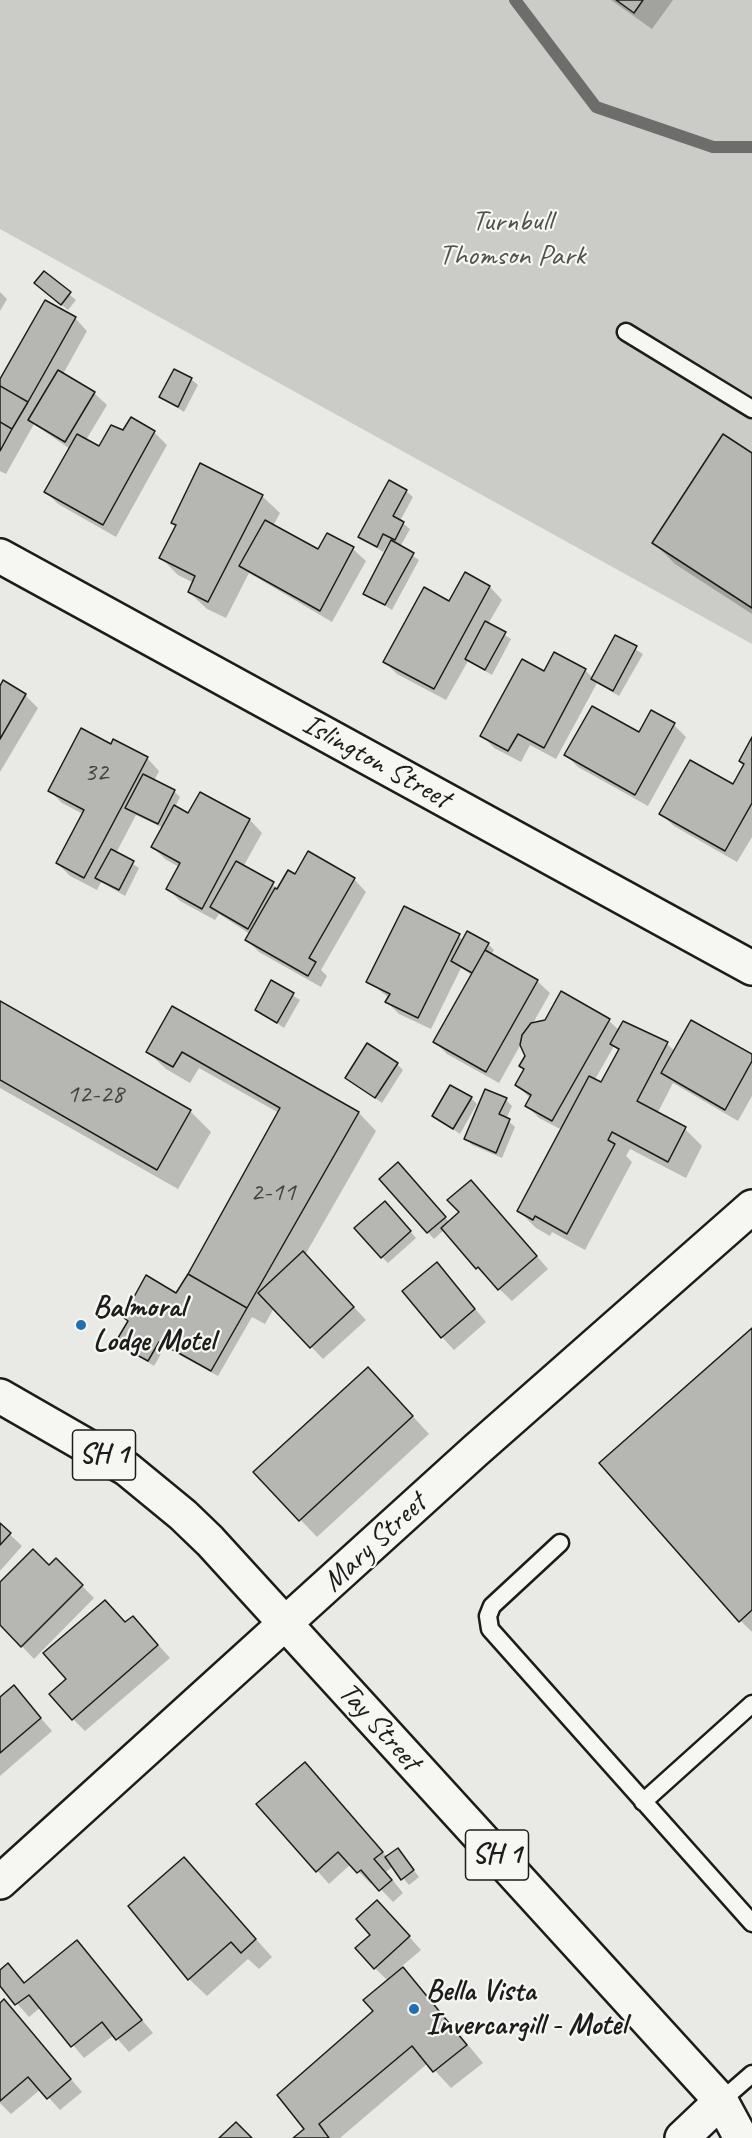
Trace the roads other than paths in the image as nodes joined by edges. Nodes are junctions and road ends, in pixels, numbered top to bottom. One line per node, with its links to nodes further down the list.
1 (626, 332): 2 (lane)
2 (752, 409)
3 (0, 556): 4 (main road, Islington Street)
4 (752, 968)
5 (752, 1206): 8 (main road, Mary Street)
6 (0, 1396): 8 (main road, Tay Street / SH 1)
7 (560, 1543): 10 (lane)
8 (286, 1625): 11 (main road, Mary Street); 14 (main road, Tay Street / SH 1)
9 (752, 1704): 10 (lane)
10 (643, 1802): 12 (lane)
11 (0, 1882)
12 (752, 1923)
13 (752, 2074): 14 (lane)
14 (721, 2101): 15 (main road, Tay Street / SH 1); 16 (main road); 17 (main road, Tay Street / SH 1)
15 (752, 2119)
16 (682, 2138)
17 (741, 2138)

